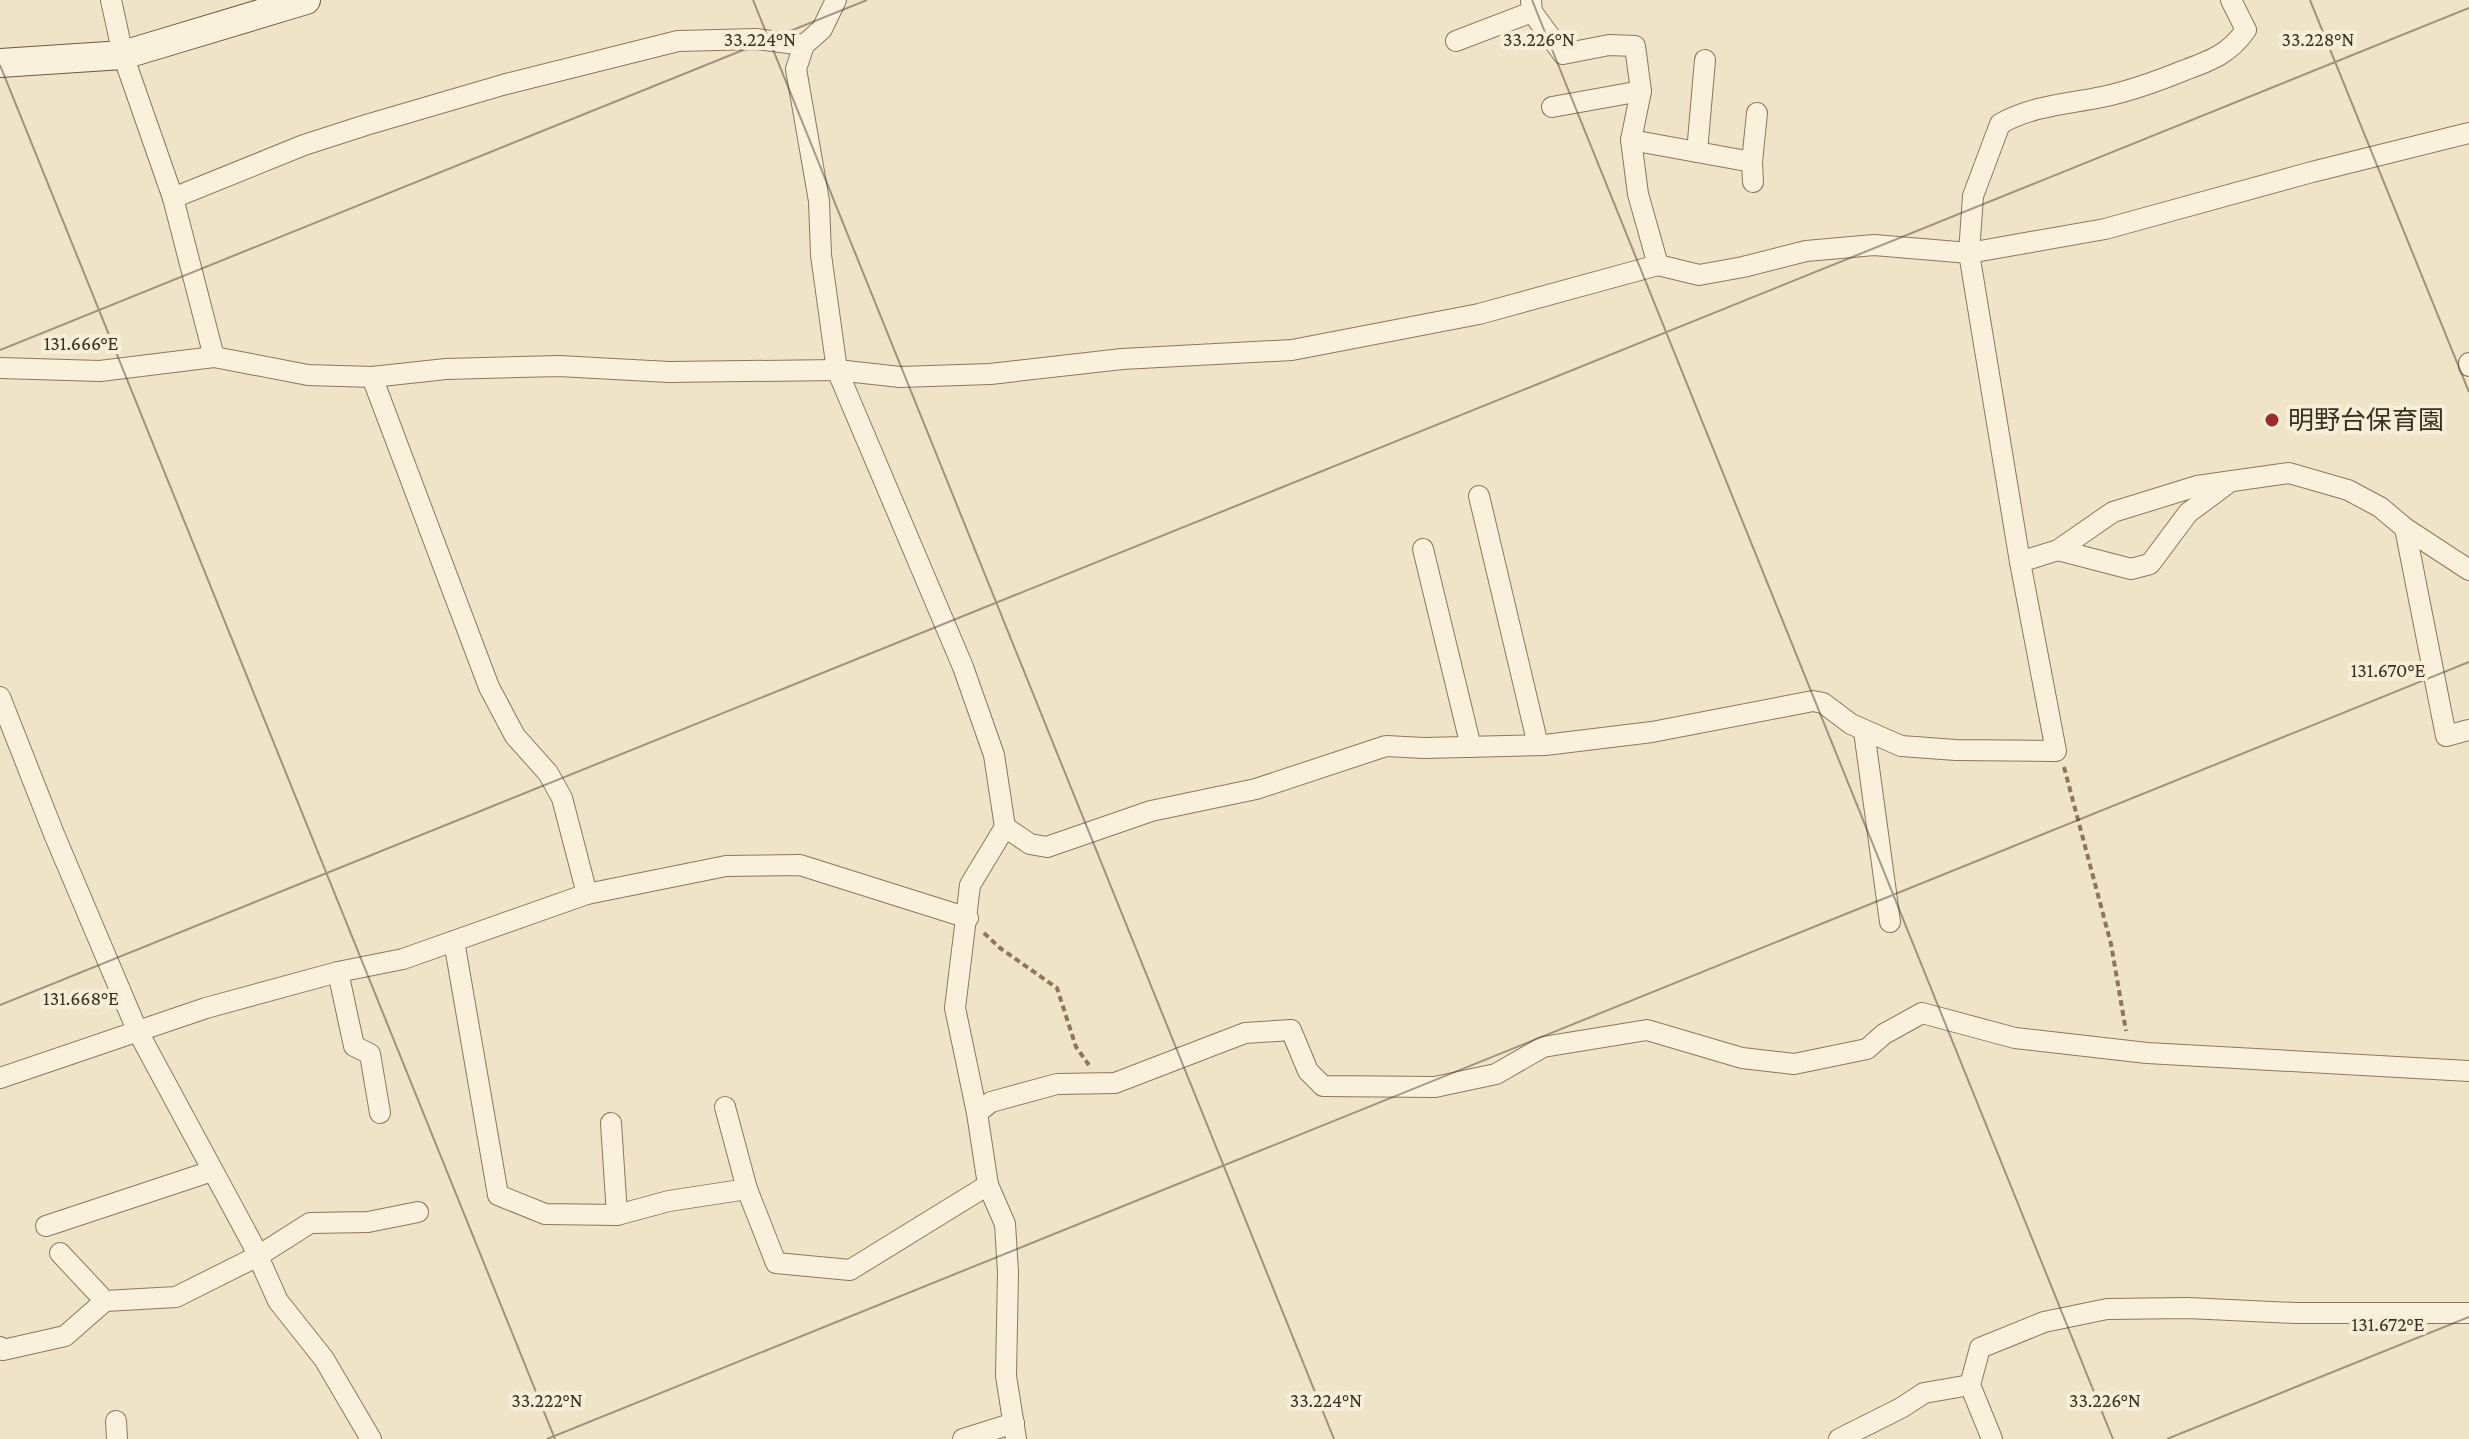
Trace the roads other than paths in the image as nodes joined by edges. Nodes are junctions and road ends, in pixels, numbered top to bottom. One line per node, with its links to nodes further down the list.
1 (111, 0): 8 (street)
2 (306, 0): 8 (street)
3 (836, 0): 7 (street)
4 (2231, 0): 18 (street)
5 (1531, 6): 6 (street); 11 (street)
6 (1456, 41)
7 (804, 45): 17 (street); 22 (street)
8 (123, 55): 10 (street); 17 (street)
9 (1705, 60): 16 (street)
10 (0, 63)
11 (1641, 91): 12 (street); 15 (street)
12 (1552, 107)
13 (1757, 113): 16 (street)
14 (2469, 133): 18 (street)
15 (1631, 140): 16 (street); 19 (street)
16 (1697, 152)
17 (173, 198): 20 (street)
18 (1969, 253): 19 (street); 29 (street)
19 (1658, 265): 22 (street)
20 (214, 357): 21 (street); 23 (street)
21 (0, 368)
22 (837, 370): 23 (street); 36 (street)
23 (372, 377): 37 (street)
24 (2231, 481): 26 (street); 28 (street); 28 (street)
25 (1479, 496): 34 (street)
26 (2405, 528): 30 (street); 32 (street)
27 (1423, 549): 35 (street)
28 (2058, 550): 29 (street)
29 (2020, 562): 33 (street)
30 (2469, 570)
31 (0, 697): 42 (street)
32 (2469, 730)
33 (1864, 731): 34 (street); 39 (street)
34 (1538, 745): 35 (street)
35 (1471, 747): 36 (street)
36 (1005, 827): 38 (street)
37 (587, 894): 38 (street); 40 (street)
38 (968, 918): 47 (street)
39 (1890, 922)
40 (454, 941): 41 (street); 53 (street)
41 (338, 972): 42 (street); 46 (street)
42 (137, 1030): 44 (street); 49 (street)
43 (2469, 1071): 47 (street)
44 (0, 1078)
45 (725, 1107): 51 (street)
46 (380, 1113)
47 (977, 1113): 50 (street)
48 (611, 1123): 53 (street)
49 (212, 1171): 54 (street); 56 (street)
50 (988, 1185): 51 (street); 61 (street)
51 (747, 1189): 53 (street)
52 (418, 1212): 56 (street)
53 (617, 1215)
54 (46, 1226)
55 (60, 1253): 57 (street)
56 (258, 1256): 57 (street); 62 (street)
57 (105, 1301): 59 (street)
58 (2469, 1313): 60 (street)
59 (0, 1347)
60 (1970, 1385): 64 (street); 65 (street)
61 (1015, 1431): 63 (street)
62 (371, 1439)
63 (963, 1439)
64 (1839, 1439)
65 (1992, 1439)

